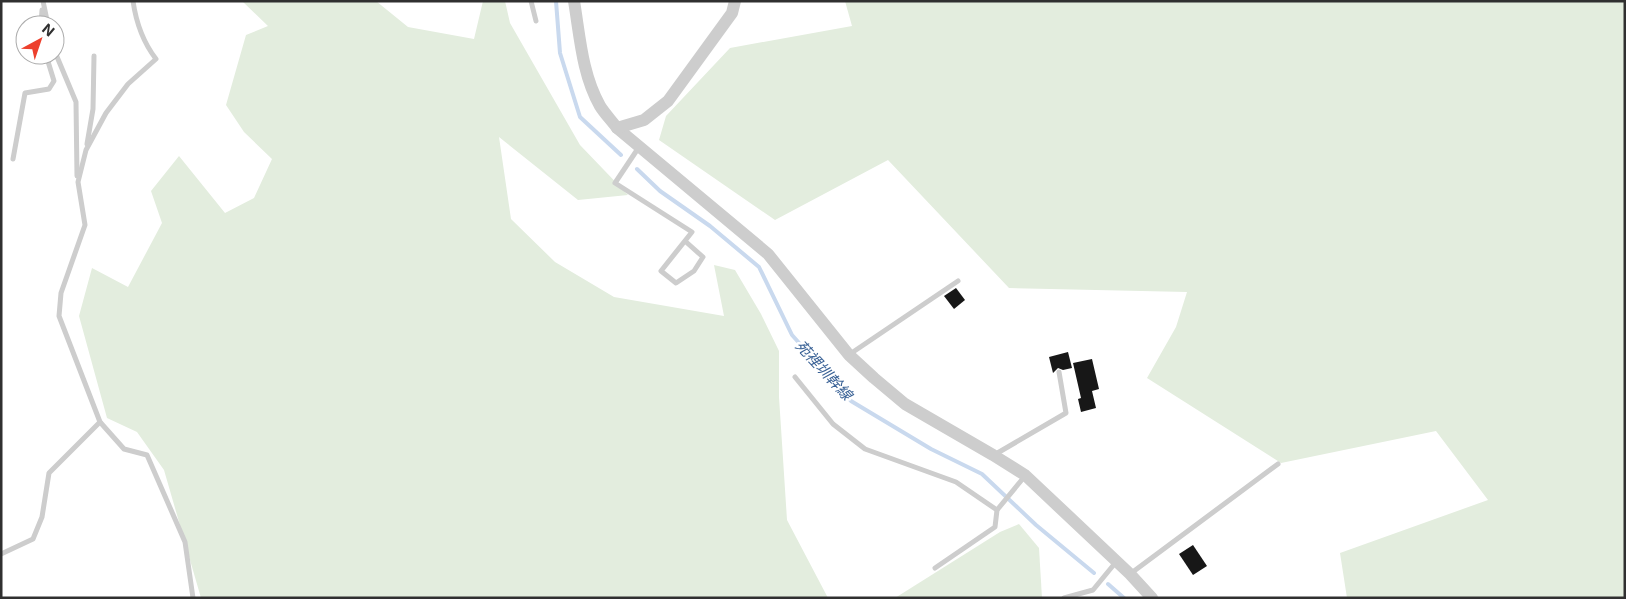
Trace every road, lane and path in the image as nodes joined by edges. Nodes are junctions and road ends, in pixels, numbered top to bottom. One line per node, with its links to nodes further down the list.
1 (133, 1): 11 (lane)
2 (532, 1): 5 (lane)
3 (574, 1): 9 (street)
4 (735, 1): 9 (street)
5 (536, 21)
6 (94, 56): 11 (lane)
7 (49, 65): 12 (lane)
8 (60, 65): 13 (lane)
9 (618, 128): 10 (street)
10 (640, 146): 14 (lane); 16 (street)
11 (86, 150): 13 (lane)
12 (13, 159)
13 (78, 182): 19 (lane)
14 (685, 241): 14 (lane)
15 (958, 281): 16 (lane)
16 (849, 354): 20 (street)
17 (1059, 372): 20 (lane)
18 (795, 377): 23 (lane)
19 (100, 422): 24 (lane); 28 (lane)
20 (993, 455): 22 (street)
21 (1278, 464): 27 (lane)
22 (1025, 475): 23 (lane); 25 (street)
23 (997, 510): 26 (lane)
24 (1, 554)
25 (1116, 562): 27 (street); 29 (lane)
26 (935, 568)
27 (1130, 574): 30 (street)
28 (192, 598)
29 (1064, 598)
30 (1152, 598)

